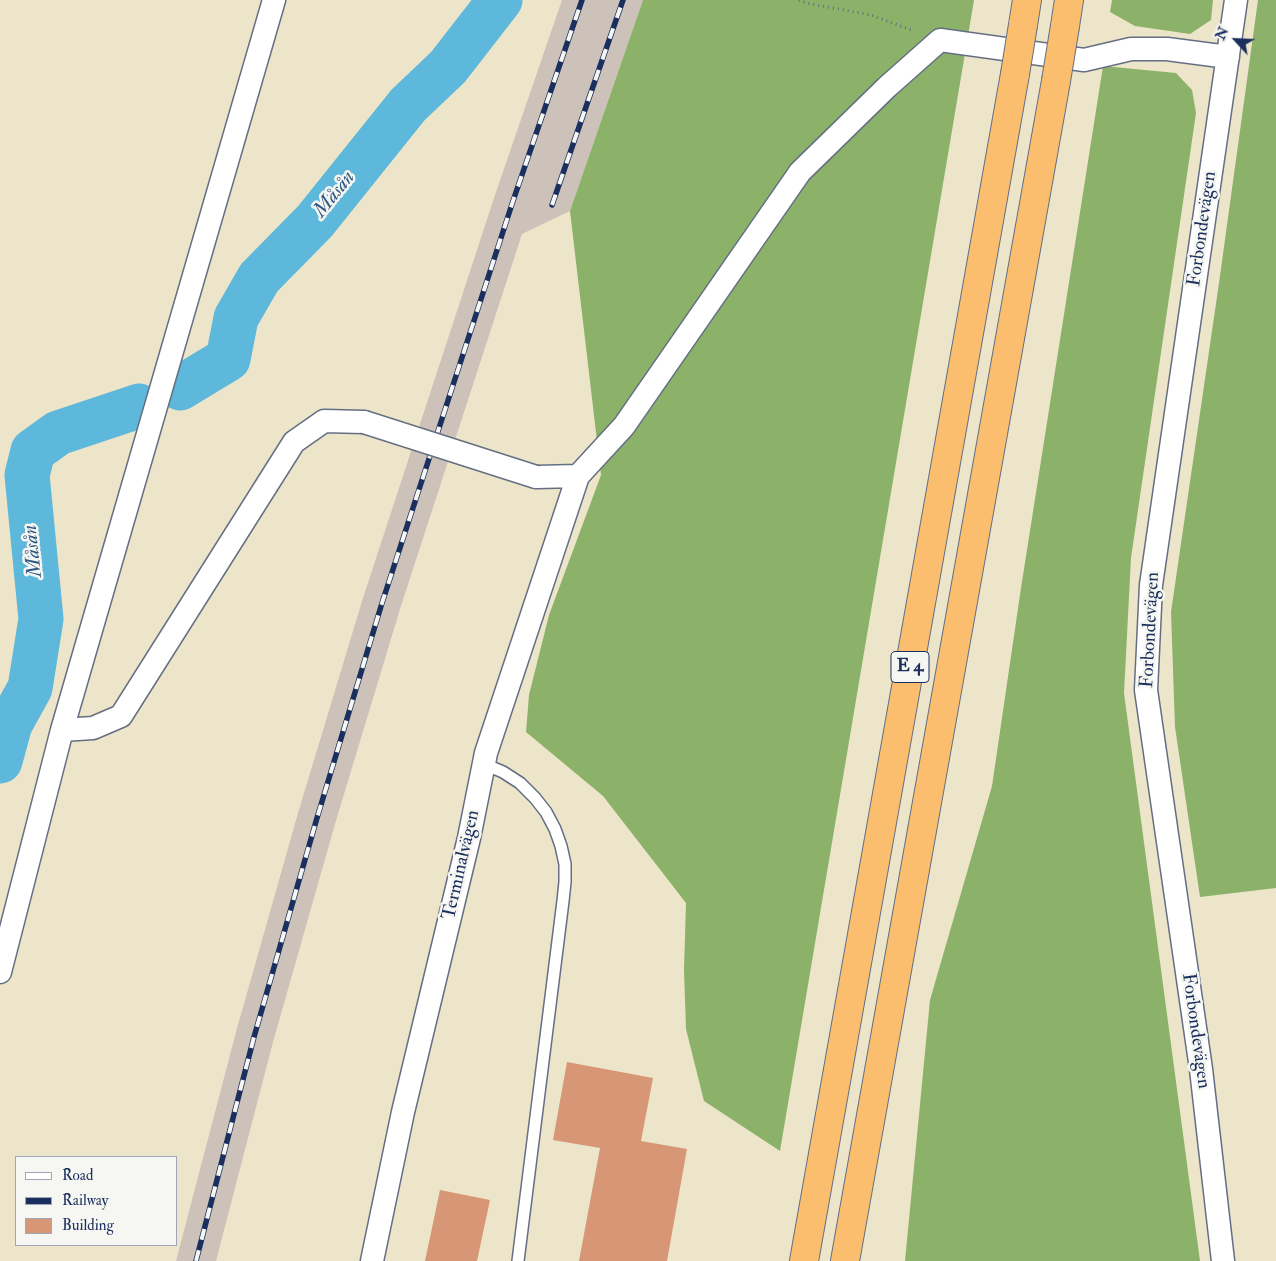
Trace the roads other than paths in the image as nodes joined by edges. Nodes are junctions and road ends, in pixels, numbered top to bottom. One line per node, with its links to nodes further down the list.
1 (274, 0): 7 (street)
2 (1236, 0): 5 (street, Forbondevägen)
3 (1025, 12): 12 (highway, E 4, bridge)
4 (1067, 13): 13 (highway, E 4, bridge)
5 (1228, 57): 6 (street); 14 (street, Forbondevägen)
6 (578, 476): 7 (street, bridge); 8 (street, Terminalvägen)
7 (62, 730): 9 (street)
8 (484, 764): 10 (street, Terminalvägen); 11 (lane)
9 (0, 972)
10 (372, 1261)
11 (518, 1261)
12 (804, 1261)
13 (845, 1261)
14 (1223, 1261)

